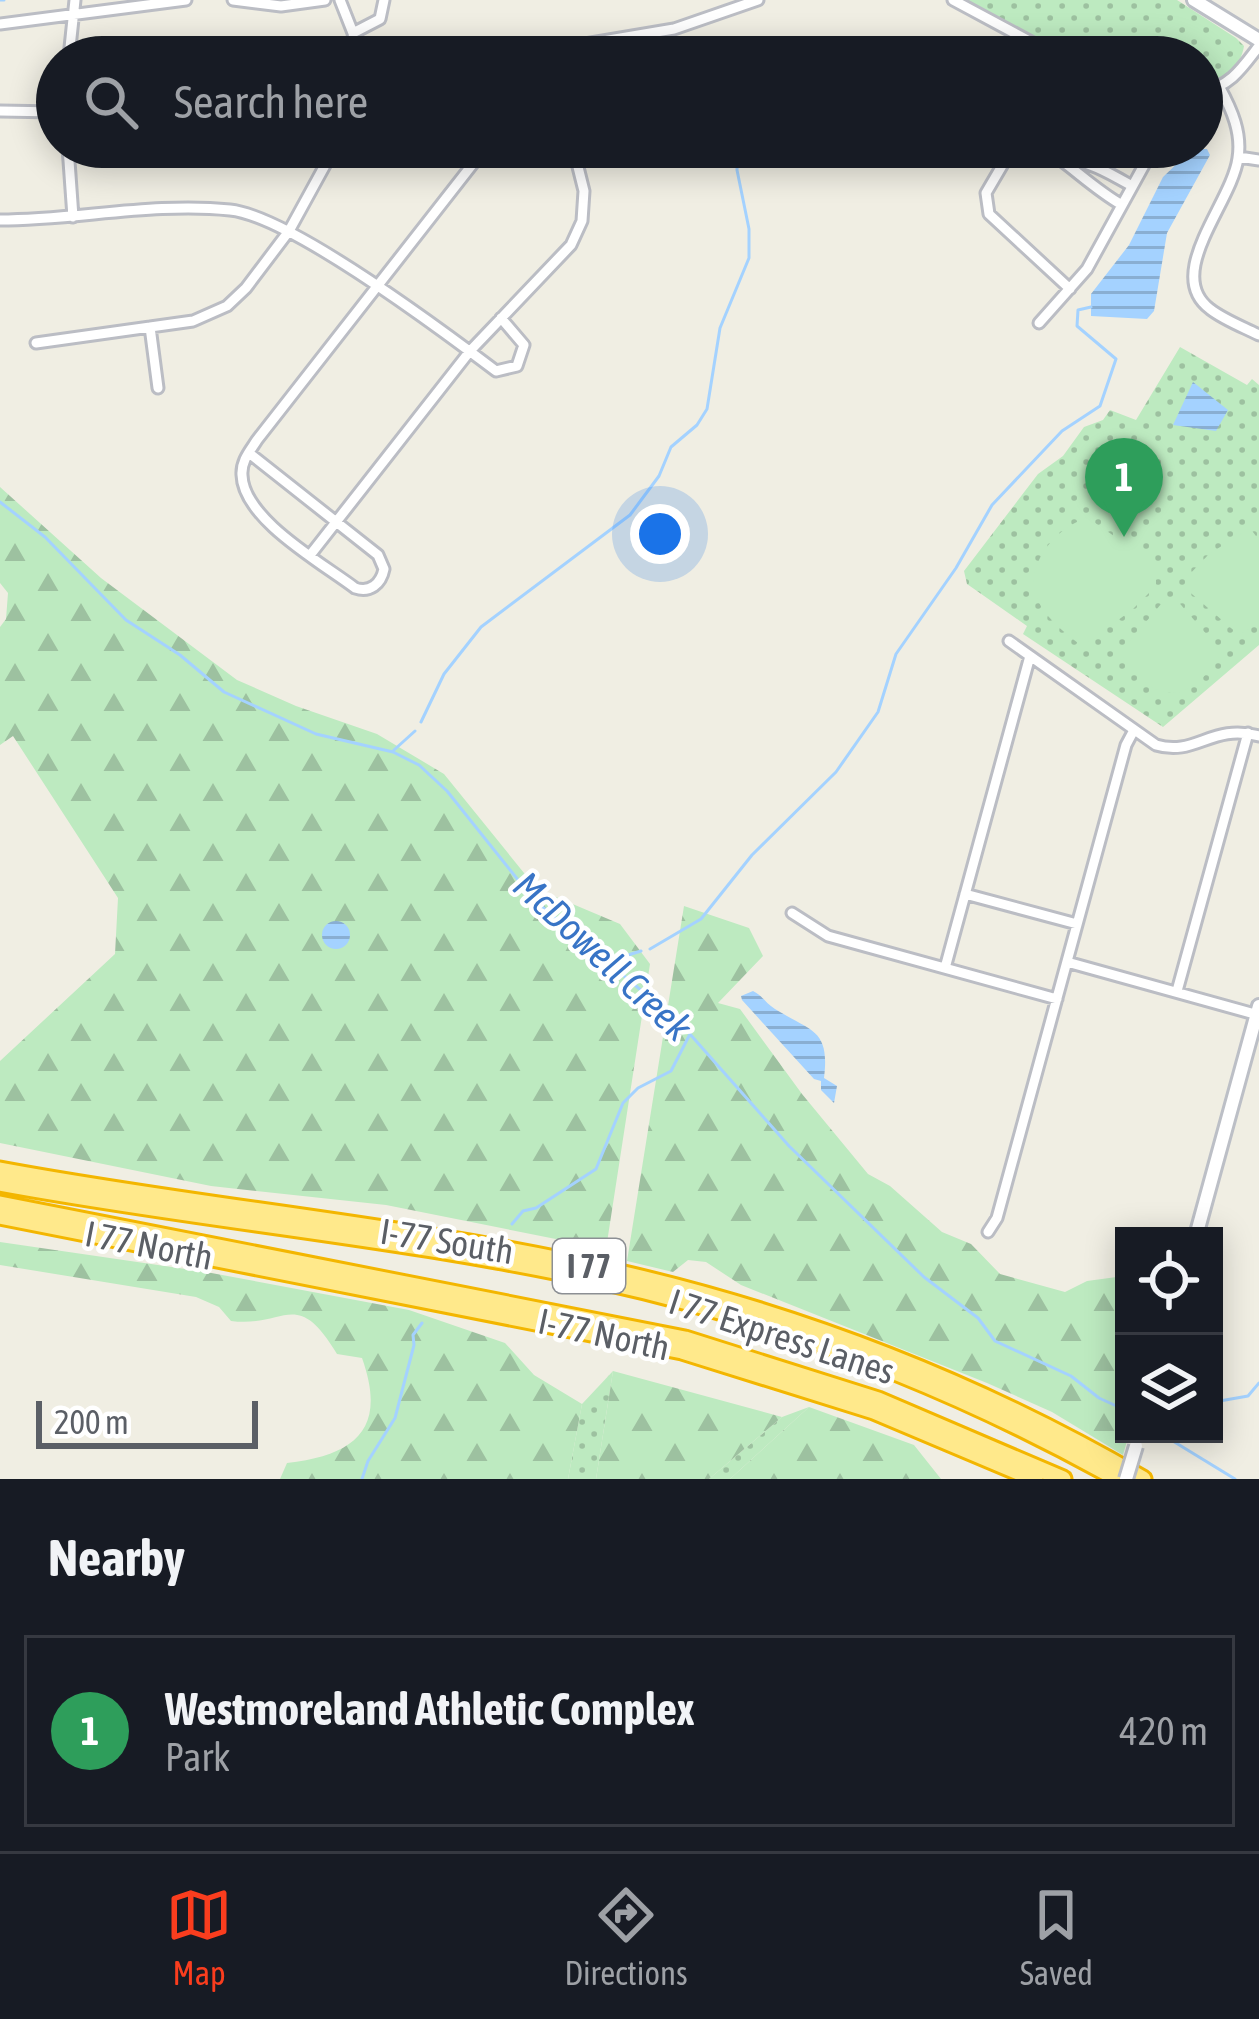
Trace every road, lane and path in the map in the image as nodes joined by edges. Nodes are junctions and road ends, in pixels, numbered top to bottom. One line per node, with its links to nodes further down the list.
1 (75, 0): 12 (street)
2 (186, 0): 12 (street)
3 (233, 0): 4 (street)
4 (325, 0)
5 (340, 0): 14 (street)
6 (383, 0): 14 (street)
7 (715, 0): 11 (street)
8 (758, 0): 11 (street)
9 (953, 0): 18 (street)
10 (1194, 0): 19 (street)
11 (722, 13): 17 (street)
12 (73, 15): 13 (street); 15 (street)
13 (0, 23)
14 (353, 33): 16 (street)
15 (71, 36)
16 (353, 36)
17 (632, 36)
18 (1020, 36)
19 (1259, 43): 20 (street)
20 (1223, 86)
21 (1223, 94): 24 (street)
22 (0, 111): 23 (street)
23 (36, 112)
24 (1239, 157): 25 (street); 44 (street)
25 (1259, 160)
26 (70, 168): 36 (street)
27 (324, 168): 38 (street)
28 (470, 168): 39 (street)
29 (578, 168): 41 (street)
30 (1001, 168): 40 (street)
31 (1071, 168): 35 (street)
32 (1097, 168): 34 (street)
33 (1142, 168): 34 (street)
34 (1132, 186): 35 (street)
35 (1122, 205): 40 (street)
36 (73, 217): 37 (street); 38 (street)
37 (0, 220)
38 (289, 232): 39 (street); 43 (street)
39 (377, 289): 46 (street); 48 (street)
40 (1070, 289): 42 (street)
41 (501, 318): 46 (street); 46 (street)
42 (1040, 323)
43 (150, 327): 45 (street); 47 (street)
44 (1259, 335)
45 (36, 343)
46 (470, 352): 49 (street)
47 (158, 388)
48 (249, 452): 49 (street); 50 (street)
49 (336, 522): 50 (street); 50 (street)
50 (311, 554)
51 (1009, 641): 52 (street)
52 (1030, 656): 53 (street); 55 (street)
53 (1134, 730): 54 (street); 57 (street)
54 (1254, 734): 60 (street)
55 (965, 894): 57 (street); 59 (street)
56 (792, 913): 59 (street)
57 (1077, 924): 58 (street)
58 (1067, 962): 60 (street); 61 (street)
59 (945, 968): 61 (street)
60 (1177, 992): 62 (street)
61 (1057, 999): 68 (street)
62 (1258, 1012): 67 (street)
63 (0, 1170): 75 (highway, I-77 South / I 77)
64 (0, 1183): 74 (highway, I 77 Express Lanes / I 77)
65 (0, 1204): 70 (highway, I 77 Express Lanes / I 77)
66 (0, 1216): 69 (highway, I 77 North / I 77)
67 (1198, 1227)
68 (988, 1232)
69 (299, 1274): 70 (highway); 72 (highway, I-77 North / I 77)
70 (380, 1277): 73 (highway, I 77 Express Lanes / I 77)
71 (1137, 1443): 74 (street, bridge)
72 (1035, 1479)
73 (1063, 1479)
74 (1122, 1479)
75 (1143, 1479)

